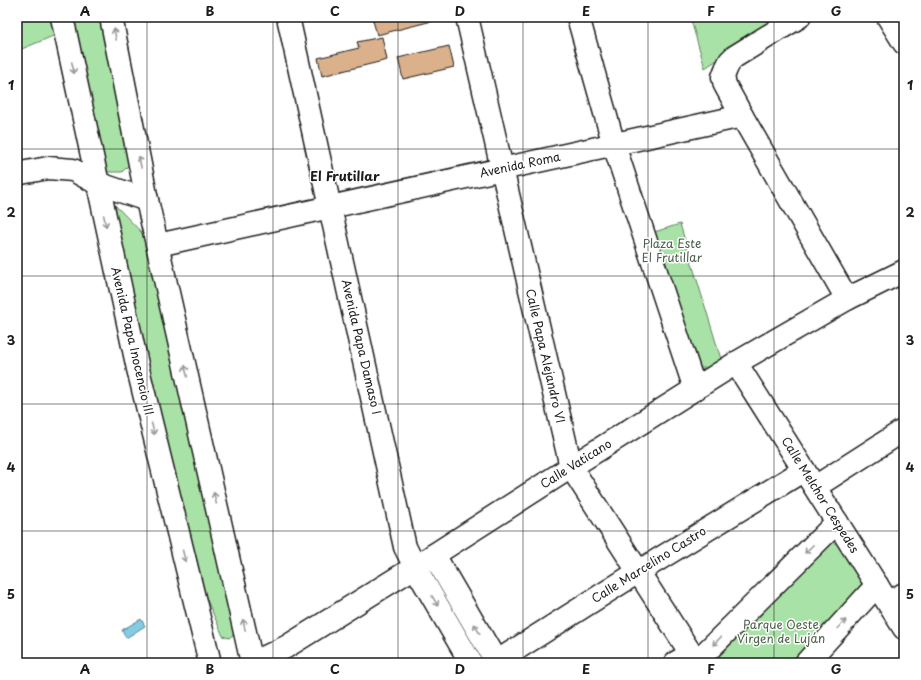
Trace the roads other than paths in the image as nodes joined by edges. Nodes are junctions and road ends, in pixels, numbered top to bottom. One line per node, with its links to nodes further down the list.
1 (62, 17): 13 (street, Avenida Papa Inocencio III, one-way to 13)
2 (111, 17): 14 (street, one-way to 2)
3 (288, 17): 15 (street, Avenida Papa Damaso I)
4 (467, 17): 11 (street, Calle Papa Alejandro VI)
5 (578, 17): 10 (street)
6 (799, 17): 9 (street)
7 (888, 17): 8 (street)
8 (904, 43)
9 (742, 116): 10 (street, Avenida Roma); 18 (street)
10 (614, 145): 11 (street, Avenida Roma); 20 (street)
11 (502, 169): 15 (street, Avenida Roma); 22 (street, Calle Papa Alejandro VI)
12 (17, 175): 13 (street)
13 (96, 183): 14 (street); 34 (street, Avenida Papa Inocencio III, one-way to 34)
14 (147, 200): 16 (street)
15 (330, 207): 16 (street, Avenida Roma); 26 (street, Avenida Papa Damaso I)
16 (158, 245): 35 (street, one-way to 16)
17 (904, 271): 18 (street, Calle Vaticano)
18 (847, 299): 19 (street, Calle Vaticano)
19 (736, 363): 20 (street, Calle Vaticano); 23 (street, Calle Melchor Cespedes)
20 (695, 389): 22 (street, Calle Vaticano)
21 (904, 430): 23 (street, Calle Marcelino Castro)
22 (570, 466): 25 (street, Calle Vaticano); 27 (street, Calle Papa Alejandro VI)
23 (809, 478): 24 (street, Calle Melchor Cespedes); 27 (street, Calle Marcelino Castro)
24 (837, 522): 28 (street, Calle Melchor Cespedes); 32 (street, one-way to 32)
25 (434, 555): 26 (street, Calle Vaticano); 33 (street, one-way to 25)
26 (415, 567): 31 (street, Calle Vaticano); 36 (street, Avenida Papa Damaso I, one-way to 36)
27 (638, 572): 32 (street, Calle Papa Alejandro VI); 33 (street, Calle Marcelino Castro)
28 (877, 585): 29 (street, Calle Melchor Cespedes); 37 (street, one-way to 28)
29 (896, 599): 30 (street, Calle Melchor Cespedes)
30 (904, 628)
31 (291, 655): 35 (street, Calle Vaticano)
32 (690, 660)
33 (496, 662)
34 (210, 663)
35 (252, 663)
36 (472, 663)
37 (806, 663)

